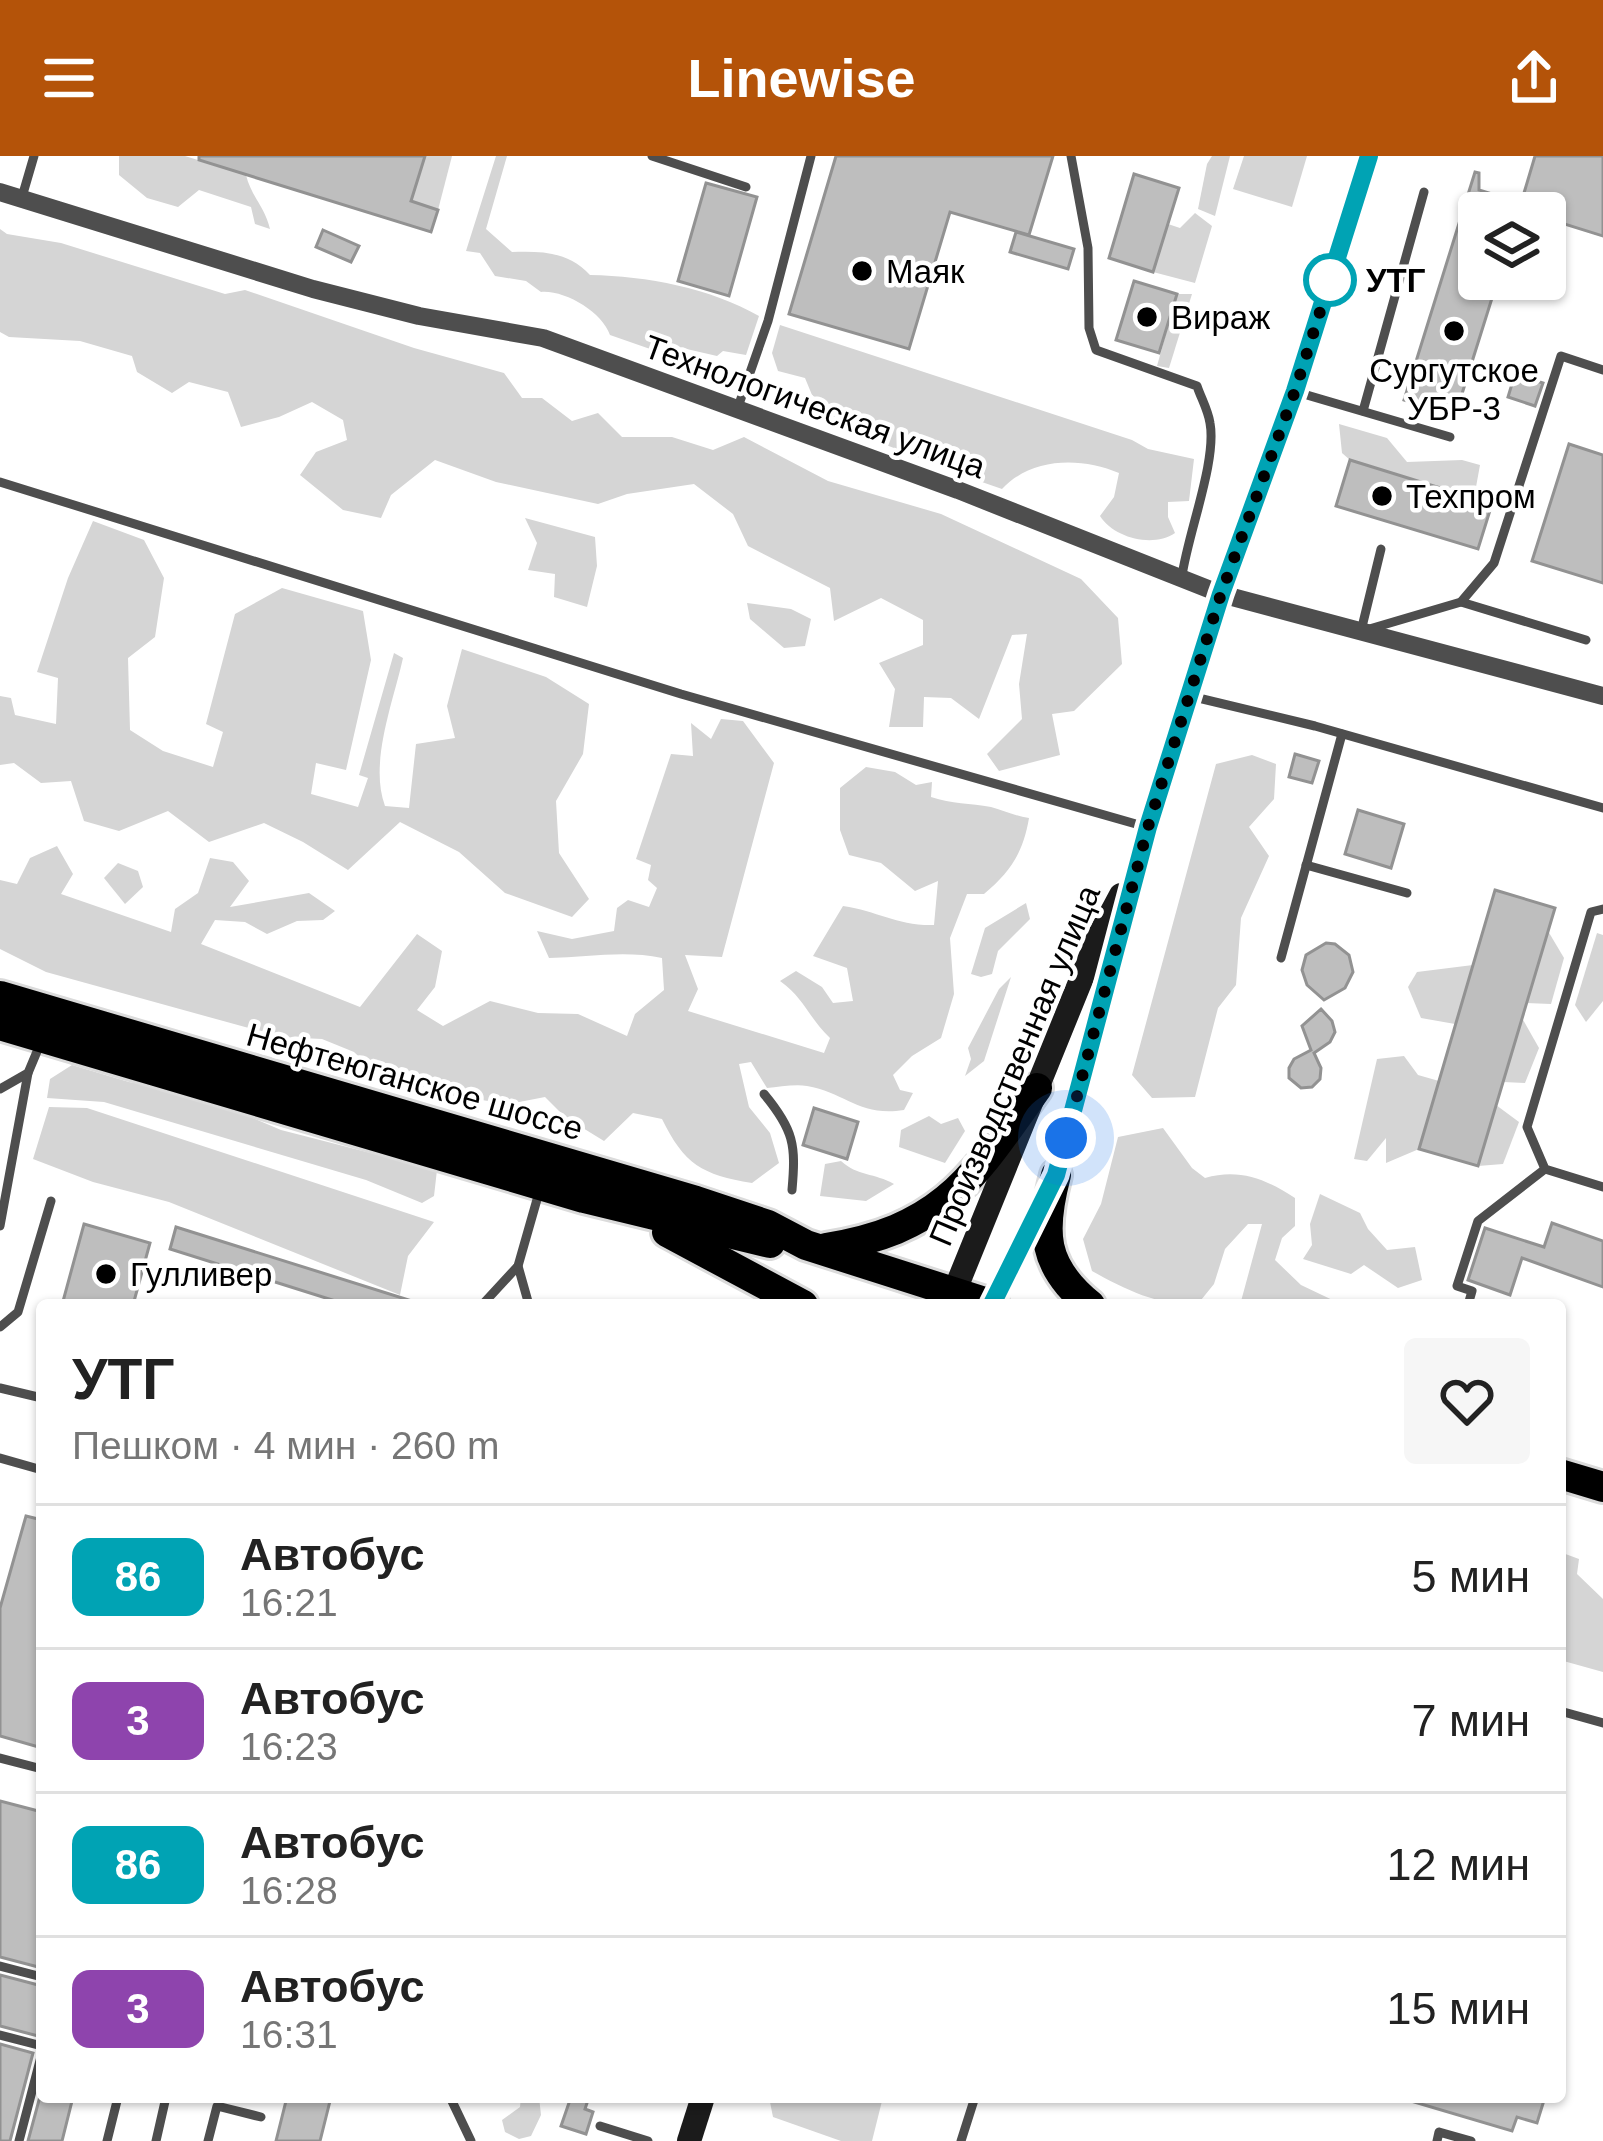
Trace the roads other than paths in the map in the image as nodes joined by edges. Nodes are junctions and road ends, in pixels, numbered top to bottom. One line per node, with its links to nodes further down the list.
1 (34, 156): 9 (lane)
2 (652, 156): 6 (lane)
3 (811, 156): 12 (lane)
4 (1071, 156): 17 (lane)
5 (1369, 156): 11 (main road, Производственная улица)
6 (746, 187)
7 (0, 192): 9 (street, Технологическая улица)
8 (1424, 192): 13 (lane)
9 (22, 199): 12 (street, Технологическая улица)
10 (1603, 370): 19 (lane)
11 (1295, 391): 13 (lane); 18 (main road, Производственная улица)
12 (737, 407): 17 (street, Технологическая улица)
13 (1364, 411): 14 (lane)
14 (1450, 437)
15 (0, 482): 26 (lane)
16 (1381, 549): 20 (lane)
17 (1182, 576): 18 (street, Технологическая улица)
18 (1221, 594): 20 (street, Технологическая улица); 22 (main road, Производственная улица)
19 (1461, 602): 20 (lane); 21 (lane)
20 (1361, 632): 23 (street, Технологическая улица)
21 (1586, 640)
22 (1190, 696): 24 (lane); 26 (main road, Производственная улица)
23 (1603, 696)
24 (1342, 734): 25 (lane); 27 (lane)
25 (1603, 808)
26 (1148, 827): 28 (main road, Производственная улица)
27 (1306, 865): 29 (lane); 31 (lane)
28 (1137, 866): 36 (main road, Производственная улица); 40 (main road, Производственная улица)
29 (1407, 892)
30 (1603, 909): 39 (lane)
31 (1282, 958)
32 (0, 997): 48 (main road, Нефтеюганское шоссе)
33 (0, 1024): 34 (main road, Нефтеюганское шоссе)
34 (43, 1037): 35 (lane); 41 (main road, Нефтеюганское шоссе)
35 (28, 1073): 37 (lane); 46 (lane)
36 (1037, 1088): 48 (main road); 50 (main road, Производственная улица)
37 (0, 1089)
38 (764, 1094): 43 (lane)
39 (1545, 1168): 42 (lane); 56 (lane)
40 (1056, 1175): 54 (main road, Производственная улица); 55 (main road)
41 (541, 1184): 44 (main road, Нефтеюганское шоссе); 49 (lane)
42 (1603, 1187)
43 (792, 1190)
44 (584, 1198): 48 (main road, Нефтеюганское шоссе); 53 (main road)
45 (51, 1201): 57 (lane)
46 (1, 1209): 47 (lane)
47 (0, 1226)
48 (813, 1247): 50 (main road, Нефтеюганское шоссе)
49 (518, 1266): 51 (lane); 52 (lane)
50 (952, 1298)
51 (488, 1299)
52 (527, 1299)
53 (792, 1299)
54 (995, 1299)
55 (1082, 1299)
56 (1470, 1299)
57 (0, 1327)
58 (0, 1388): 59 (lane)
59 (36, 1397)
60 (0, 1458): 61 (lane)
61 (36, 1469)
62 (1566, 1476): 63 (main road)
63 (1603, 1487)
64 (1566, 1713): 65 (lane)
65 (1603, 1724)
66 (0, 1758): 67 (lane)
67 (36, 1767)
68 (0, 1966): 69 (lane)
69 (36, 1975)
70 (0, 2035): 71 (lane)
71 (36, 2047)
72 (36, 2073): 80 (lane)
73 (116, 2103): 81 (lane)
74 (165, 2103): 82 (lane)
75 (453, 2103): 84 (lane)
76 (701, 2103): 86 (main road)
77 (973, 2103): 87 (lane)
78 (261, 2116): 83 (lane)
79 (600, 2126): 85 (lane)
80 (19, 2141)
81 (107, 2141)
82 (156, 2141)
83 (208, 2141)
84 (471, 2141)
85 (648, 2141)
86 (689, 2141)
87 (961, 2141)
88 (1437, 2141): 89 (lane)
89 (1472, 2141)

